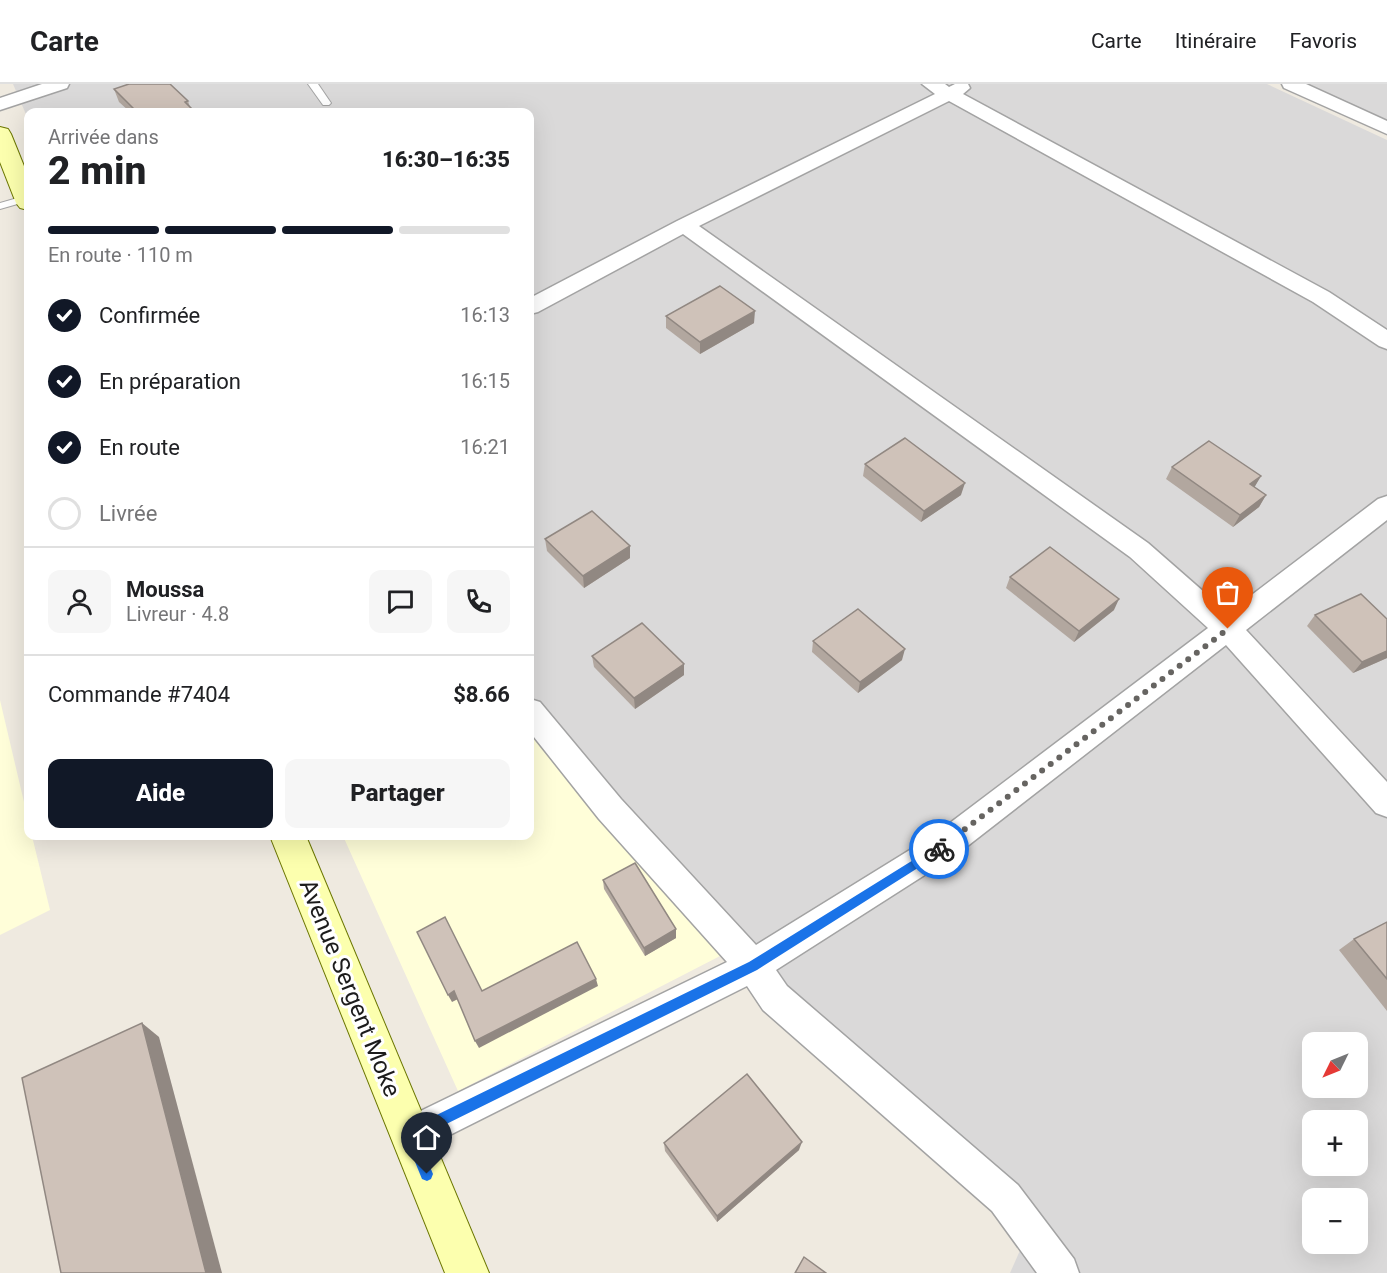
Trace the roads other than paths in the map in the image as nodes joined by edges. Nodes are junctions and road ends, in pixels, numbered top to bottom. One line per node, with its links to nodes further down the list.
1 (60, 84): 7 (street)
2 (313, 84): 6 (lane)
3 (972, 84): 5 (street)
4 (1291, 84): 8 (street)
5 (940, 89): 13 (street); 15 (street)
6 (326, 103)
7 (0, 104)
8 (1387, 128)
9 (0, 134): 10 (main road)
10 (24, 191)
11 (24, 201): 12 (lane)
12 (0, 206)
13 (684, 225): 14 (street); 17 (street)
14 (534, 305)
15 (1387, 341)
16 (1387, 506): 17 (street)
17 (1228, 629): 19 (street); 21 (street)
18 (534, 716): 21 (street)
19 (1387, 803)
20 (290, 840): 22 (main road, Avenue Sergent Moke)
21 (753, 966): 22 (street); 24 (street)
22 (411, 1135): 23 (main road, Avenue Sergent Moke)
23 (467, 1273)
24 (1060, 1273)

